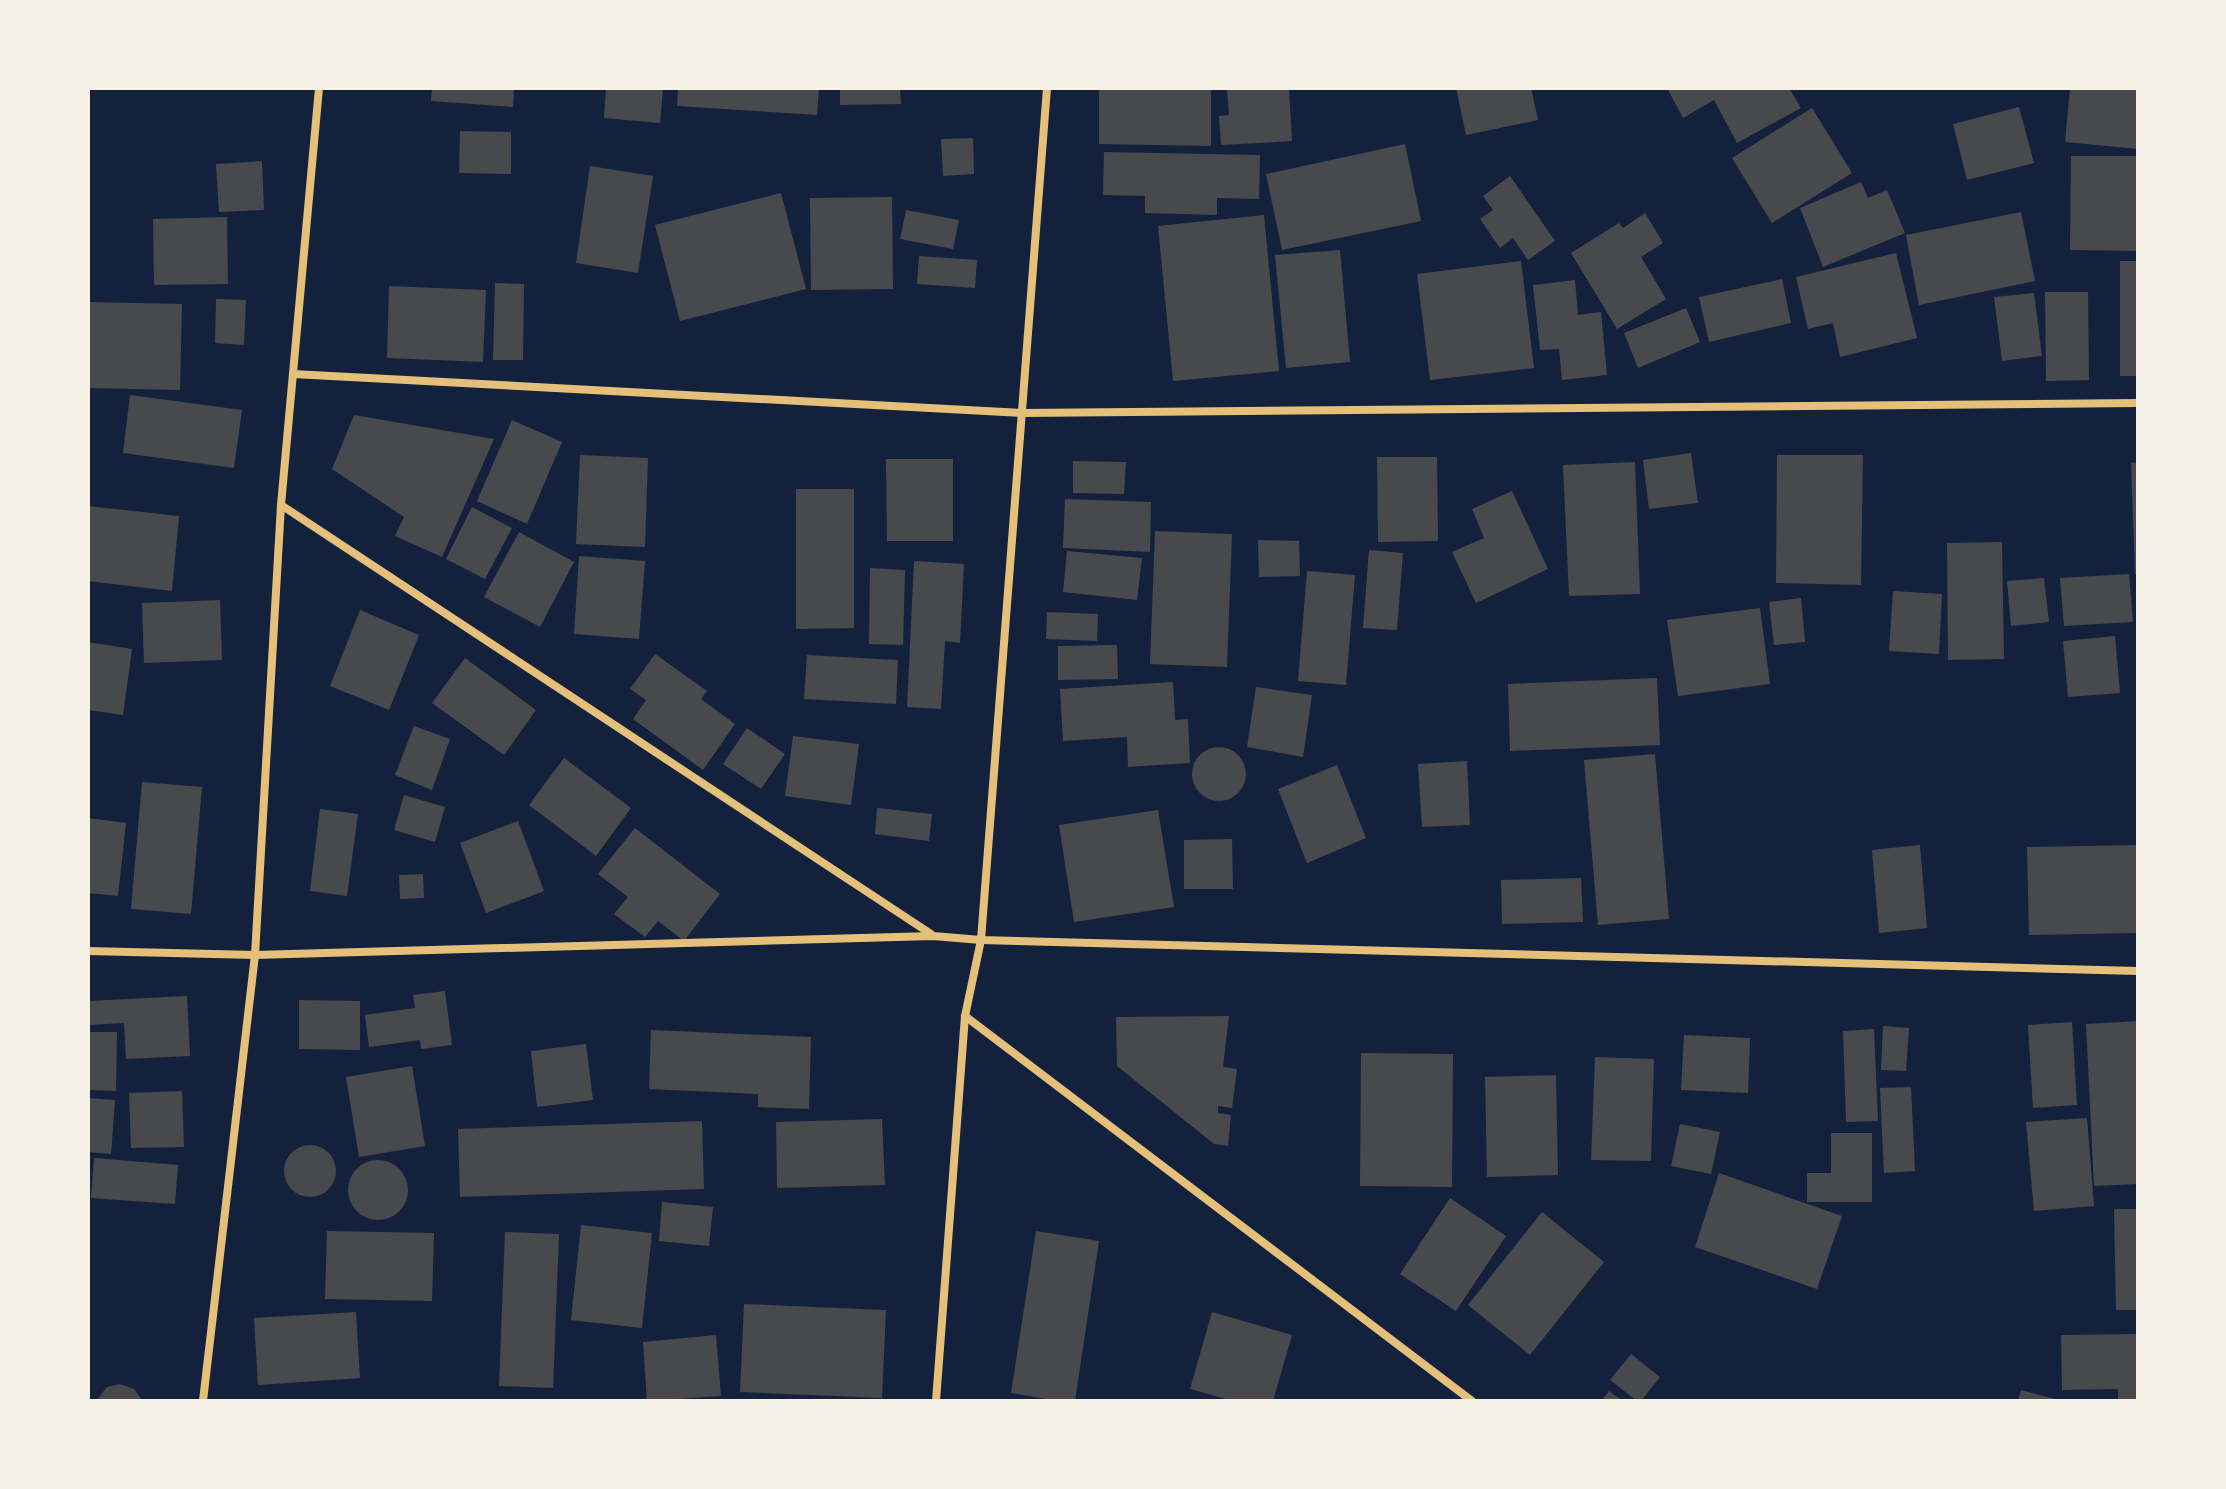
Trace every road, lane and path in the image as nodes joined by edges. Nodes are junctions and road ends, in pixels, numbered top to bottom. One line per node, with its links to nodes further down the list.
1 (319, 88): 3 (street)
2 (1047, 88): 5 (street)
3 (293, 374): 5 (street); 6 (street)
4 (2138, 403): 5 (street)
5 (1022, 413): 8 (street)
6 (281, 505): 7 (street); 10 (street)
7 (933, 936): 8 (street); 10 (street)
8 (981, 940): 11 (street); 12 (street)
9 (88, 951): 10 (street)
10 (255, 955): 13 (street)
11 (2138, 971)
12 (965, 1016): 14 (street); 15 (street)
13 (203, 1401)
14 (936, 1401)
15 (1472, 1401)

